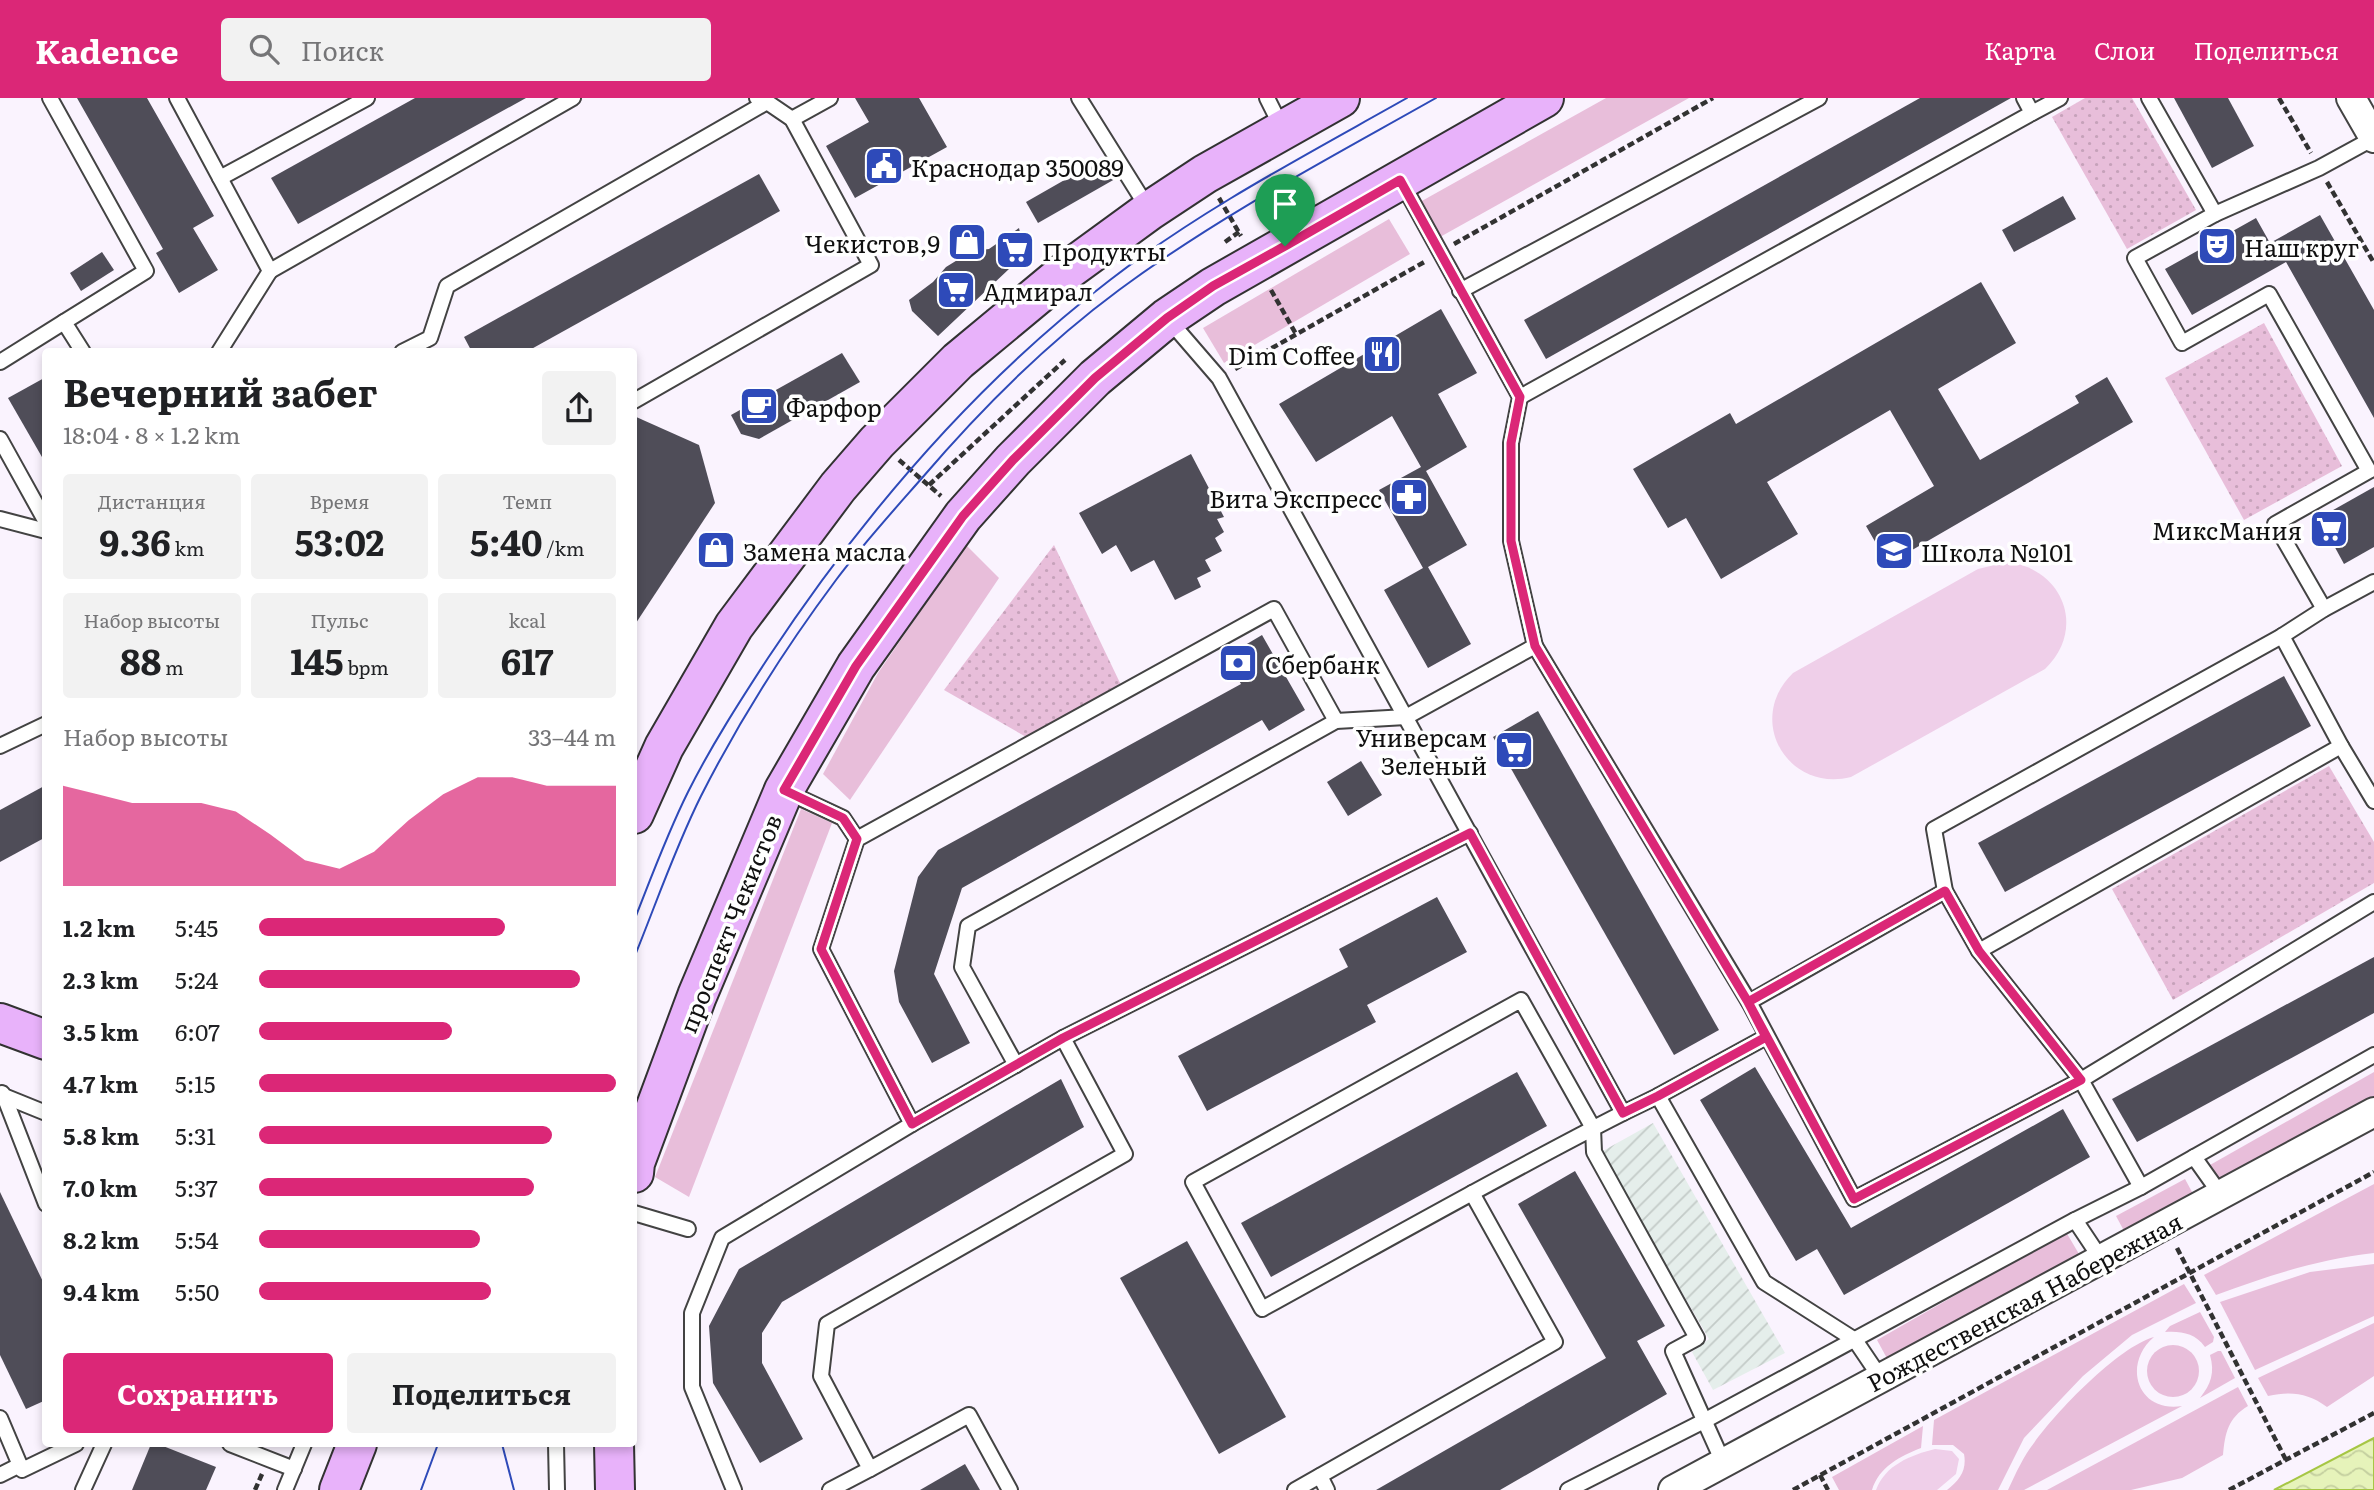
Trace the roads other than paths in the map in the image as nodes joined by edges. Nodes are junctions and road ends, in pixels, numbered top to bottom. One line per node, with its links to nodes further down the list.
1 (50, 98): 26 (lane)
2 (177, 98): 19 (lane)
3 (367, 98): 19 (lane)
4 (573, 98): 23 (lane)
5 (830, 98): 17 (lane)
6 (1079, 98): 21 (lane)
7 (1340, 98): 16 (main road)
8 (1544, 98): 20 (main road, проспект Чекистов)
9 (1819, 98): 24 (lane)
10 (2024, 98): 15 (lane)
11 (2060, 98): 15 (lane)
12 (2149, 98): 22 (lane)
13 (2351, 98): 18 (street)
14 (762, 100): 17 (lane); 29 (lane)
15 (2032, 113): 31 (lane)
16 (1275, 114): 21 (main road)
17 (792, 119): 32 (lane)
18 (2374, 138): 22 (lane)
19 (220, 178): 23 (lane)
20 (1400, 180): 24 (lane); 25 (main road, проспект Чекистов)
21 (1149, 211): 48 (main road)
22 (2215, 214): 38 (lane)
23 (270, 271): 28 (lane)
24 (1460, 290): 31 (lane)
25 (1167, 318): 41 (lane); 46 (main road, проспект Чекистов)
26 (64, 322): 27 (lane); 30 (lane)
27 (80, 348)
28 (222, 348)
29 (410, 348)
30 (0, 362)
31 (1520, 397): 40 (lane)
32 (637, 399)
33 (0, 439): 34 (lane)
34 (42, 515)
35 (0, 519): 36 (lane)
36 (42, 530)
37 (2374, 582): 38 (lane)
38 (2324, 609): 39 (lane)
39 (2282, 636): 45 (lane); 51 (lane)
40 (1535, 646): 41 (lane); 54 (lane)
41 (1406, 717): 42 (lane); 49 (lane)
42 (1336, 721): 50 (lane); 60 (lane)
43 (42, 726): 44 (lane)
44 (0, 746)
45 (2341, 746): 47 (lane); 53 (lane)
46 (784, 790): 50 (lane); 70 (main road, проспект Чекистов)
47 (2374, 801)
48 (637, 807)
49 (1470, 833): 57 (lane); 66 (lane)
50 (857, 839): 67 (lane)
51 (1945, 891): 53 (lane); 54 (lane)
52 (2374, 902): 61 (lane)
53 (1979, 951): 61 (lane)
54 (1748, 1002): 56 (lane)
55 (0, 1023): 58 (main road)
56 (1766, 1037): 61 (lane); 63 (lane)
57 (1063, 1038): 60 (lane); 93 (lane)
58 (42, 1039)
59 (2374, 1055): 69 (lane)
60 (1016, 1065): 67 (lane)
61 (2081, 1080): 71 (lane)
62 (2, 1093): 64 (lane); 72 (lane)
63 (1658, 1096): 66 (lane); 79 (lane)
64 (42, 1111)
65 (2374, 1112): 74 (street, Рождественская Набережная)
66 (1623, 1113): 68 (lane)
67 (912, 1124): 101 (lane)
68 (1593, 1128): 73 (lane); 73 (lane); 82 (lane)
69 (2194, 1157): 71 (lane); 74 (lane)
70 (637, 1158)
71 (2141, 1187): 76 (lane)
72 (42, 1194)
73 (1472, 1194): 95 (lane)
74 (2221, 1195): 78 (street, Рождественская Набережная)
75 (637, 1214): 77 (lane)
76 (2075, 1220): 78 (lane); 79 (lane)
77 (688, 1229)
78 (2101, 1259): 80 (street, Рождественская Набережная)
79 (1856, 1340): 80 (lane); 82 (lane)
80 (1880, 1377): 90 (street, Рождественская Набережная)
81 (0, 1418): 91 (lane)
82 (1703, 1421): 90 (lane); 106 (lane)
83 (70, 1447): 91 (lane)
84 (103, 1447): 96 (lane)
85 (238, 1447): 92 (lane)
86 (303, 1447): 92 (lane)
87 (357, 1447): 98 (main road)
88 (556, 1447): 99 (lane)
89 (614, 1447): 100 (main road)
90 (1723, 1462): 107 (street, Рождественская Набережная)
91 (20, 1465): 94 (lane)
92 (294, 1469): 97 (lane)
93 (870, 1469): 102 (lane); 103 (lane)
94 (0, 1475)
95 (1320, 1476): 104 (lane); 105 (lane)
96 (82, 1490)
97 (285, 1490)
98 (339, 1490)
99 (557, 1490)
100 (615, 1490)
101 (734, 1490)
102 (831, 1490)
103 (1010, 1490)
104 (1295, 1490)
105 (1327, 1490)
106 (1567, 1490)
107 (1673, 1490)

